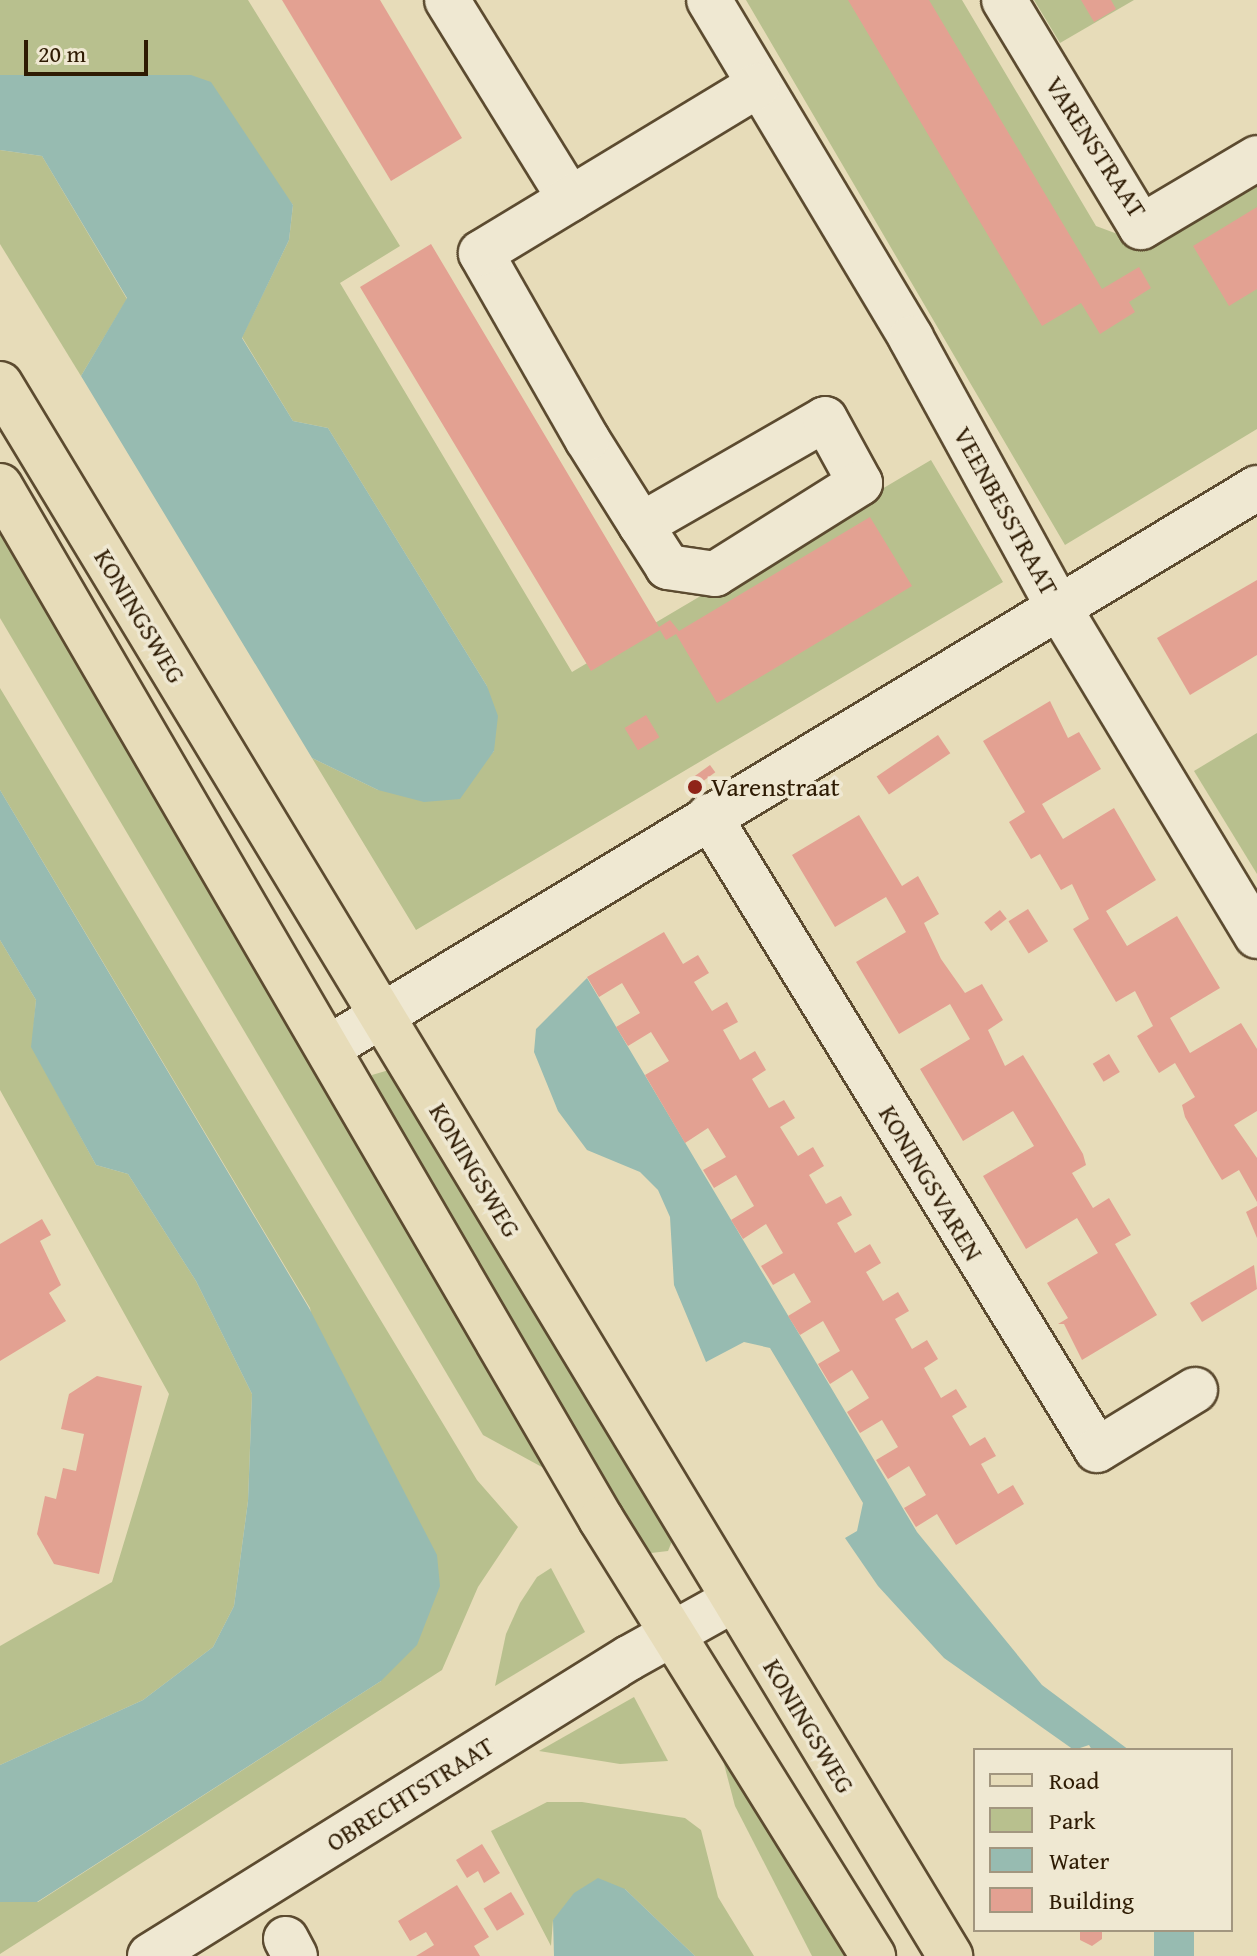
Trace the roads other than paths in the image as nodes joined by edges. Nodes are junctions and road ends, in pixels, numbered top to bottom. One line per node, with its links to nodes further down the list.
1 (447, 0): 6 (street)
2 (709, 0): 4 (street, VEENBESSTRAAT)
3 (1004, 0): 5 (street, VARENSTRAAT)
4 (757, 86): 6 (street); 11 (street, VEENBESSTRAAT)
5 (1257, 158)
6 (570, 199): 10 (street)
7 (0, 384): 14 (main road, KONINGSWEG)
8 (0, 486): 15 (main road, KONINGSWEG)
9 (1257, 488): 11 (street)
10 (641, 525): 10 (street)
11 (1059, 608): 12 (street); 13 (street, VEENBESSTRAAT)
12 (709, 816): 14 (street); 16 (street, KONINGSVAREN)
13 (1257, 936)
14 (379, 1016): 15 (street); 17 (main road, KONINGSWEG)
15 (328, 1048): 18 (main road, KONINGSWEG)
16 (1195, 1390)
17 (733, 1600): 18 (street, OBRECHTSTRAAT); 21 (main road, KONINGSWEG)
18 (672, 1636): 19 (street, OBRECHTSTRAAT); 20 (main road, KONINGSWEG)
19 (150, 1956)
20 (873, 1956)
21 (950, 1956)

